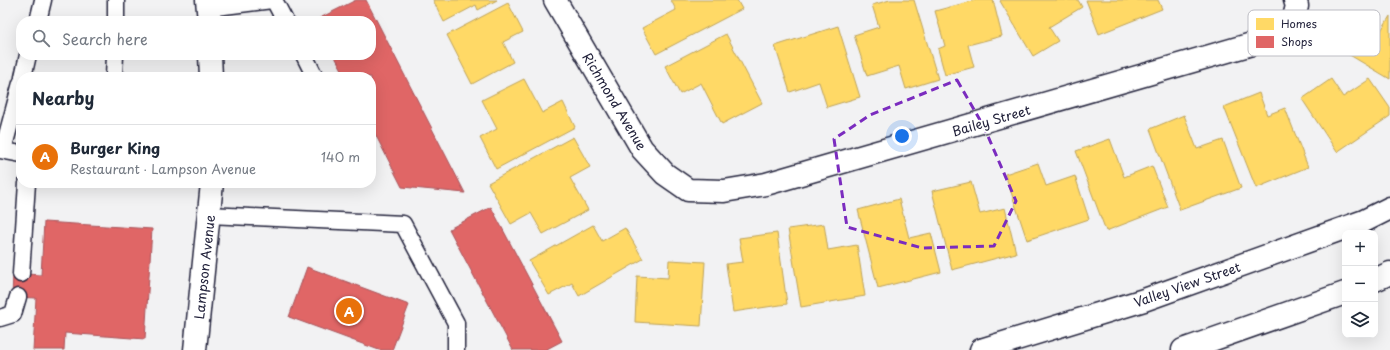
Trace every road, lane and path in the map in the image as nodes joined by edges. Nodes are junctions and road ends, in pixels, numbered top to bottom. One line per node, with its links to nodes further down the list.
1 (43, 0): 8 (lane)
2 (116, 0): 9 (lane)
3 (273, 0): 6 (lane); 10 (lane)
4 (555, 0): 25 (street, Richmond Avenue)
5 (1295, 0): 7 (street, Bailey Street)
6 (208, 10)
7 (1296, 10)
8 (39, 16)
9 (116, 16)
10 (282, 16)
11 (1248, 45): 25 (street, Bailey Street)
12 (27, 60): 16 (lane)
13 (114, 60): 17 (lane)
14 (210, 60): 18 (street)
15 (307, 60): 19 (lane)
16 (23, 72)
17 (114, 72)
18 (211, 72)
19 (313, 72)
20 (16, 100): 21 (lane)
21 (1, 150): 22 (lane)
22 (16, 153)
23 (27, 188): 29 (lane)
24 (212, 188): 27 (street, Lampson Avenue)
25 (688, 190)
26 (1390, 208): 36 (street, Valley View Street)
27 (210, 215): 34 (street, Lampson Avenue); 35 (lane)
28 (1390, 273): 30 (street)
29 (21, 274)
30 (1378, 279)
31 (1342, 293): 37 (street)
32 (18, 298): 33 (lane)
33 (0, 318)
34 (195, 350)
35 (456, 350)
36 (981, 350)
37 (1183, 350)

